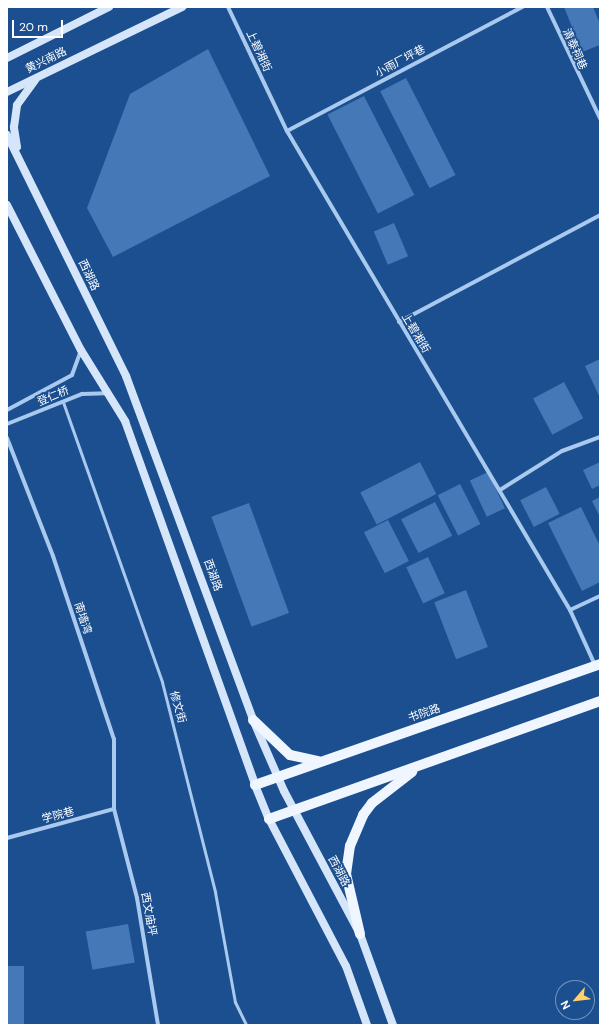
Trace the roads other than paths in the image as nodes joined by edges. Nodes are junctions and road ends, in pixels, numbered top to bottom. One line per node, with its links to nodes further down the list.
1 (109, 7): 6 (main road, 黄兴南路)
2 (182, 7): 9 (main road, 黄兴南路)
3 (228, 7): 12 (street, 上碧湘街)
4 (522, 7): 12 (street, 小雨厂坪巷)
5 (547, 7): 11 (street, 清泰祠巷)
6 (28, 48): 7 (main road); 8 (main road, 黄兴南路)
7 (7, 52)
8 (7, 58)
9 (39, 76): 10 (main road, 黄兴南路); 14 (main road)
10 (7, 92)
11 (600, 118)
12 (287, 131): 17 (street, 上碧湘街)
13 (7, 134): 14 (main road, 西湖路)
14 (21, 164): 30 (main road, 西湖路)
15 (7, 205): 18 (main road)
16 (600, 215): 17 (street)
17 (399, 322): 25 (street, 上碧湘街)
18 (81, 350): 19 (main road); 21 (street, 登仁桥)
19 (108, 393): 20 (street, 登仁桥); 34 (main road)
20 (63, 402): 22 (street, 登仁桥); 41 (lane, 修文街)
21 (7, 410)
22 (7, 424)
23 (7, 438): 35 (street, 南墙湾)
24 (600, 438): 25 (street)
25 (500, 490): 27 (street, 上碧湘街)
26 (600, 596): 27 (street)
27 (570, 610): 28 (street, 上碧湘街)
28 (598, 665): 31 (main road, 书院路)
29 (600, 701): 32 (main road)
30 (253, 720): 31 (main road); 33 (main road, 西湖路)
31 (330, 759): 33 (main road, 书院路)
32 (429, 761): 36 (main road); 39 (main road)
33 (278, 777): 34 (main road, 书院路); 36 (main road, 西湖路)
34 (255, 785): 37 (main road)
35 (114, 809): 38 (street, 学院巷); 40 (street, 西文庙坪)
36 (294, 810): 37 (main road); 39 (main road, 西湖路)
37 (269, 819): 42 (main road)
38 (7, 838)
39 (360, 934): 43 (main road, 西湖路)
40 (158, 1025)
41 (246, 1025)
42 (367, 1025)
43 (393, 1025)

